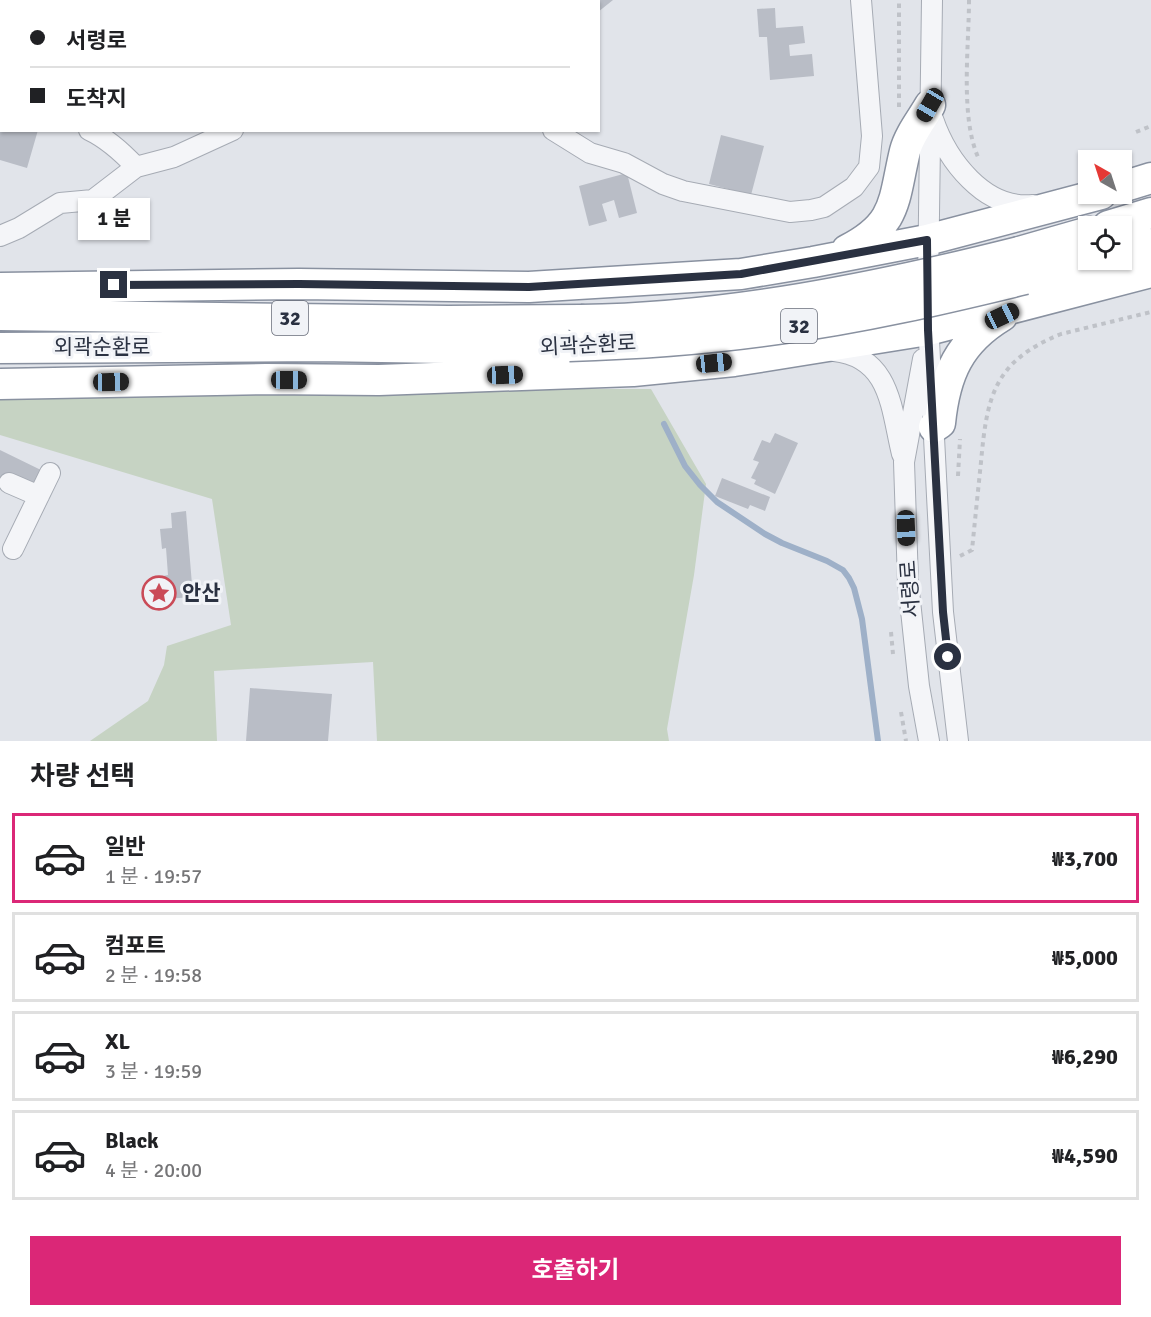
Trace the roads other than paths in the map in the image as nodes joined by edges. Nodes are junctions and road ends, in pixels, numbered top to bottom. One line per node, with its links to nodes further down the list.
1 (861, 0): 6 (street)
2 (932, 0): 3 (street, 서령로)
3 (930, 105): 11 (street); 15 (street, 서령로); 19 (highway)
4 (92, 132): 7 (street)
5 (229, 132): 7 (street)
6 (556, 132)
7 (136, 167): 14 (street)
8 (1151, 178): 9 (highway)
9 (1132, 185)
10 (1078, 201): 11 (highway)
11 (1041, 211): 15 (highway)
12 (1151, 213): 13 (highway)
13 (1132, 219)
14 (0, 236)
15 (927, 240): 19 (highway); 25 (street, 서령로)
16 (1078, 240): 22 (highway, 외곽순환로 / 32)
17 (1151, 244): 18 (highway)
18 (1132, 249)
19 (832, 258): 23 (highway)
20 (1078, 265): 22 (highway, 외곽순환로 / 32)
21 (1151, 272): 22 (highway)
22 (1023, 279): 25 (highway); 26 (highway, 외곽순환로 / 32, bridge); 30 (highway)
23 (0, 288)
24 (0, 315): 26 (highway, 외곽순환로 / 32)
25 (928, 330): 28 (highway); 30 (street, 서령로); 32 (street, 서령로)
26 (575, 333): 27 (highway, 외곽순환로 / 32)
27 (0, 348)
28 (813, 348): 29 (highway); 32 (street)
29 (0, 384)
30 (947, 433): 31 (street, 서령로)
31 (936, 459): 32 (street); 38 (street, 서령로)
32 (904, 462): 37 (street, 서령로)
33 (50, 473): 35 (street)
34 (9, 483): 35 (street)
35 (39, 496): 36 (street)
36 (13, 549)
37 (928, 741)
38 (958, 741)

